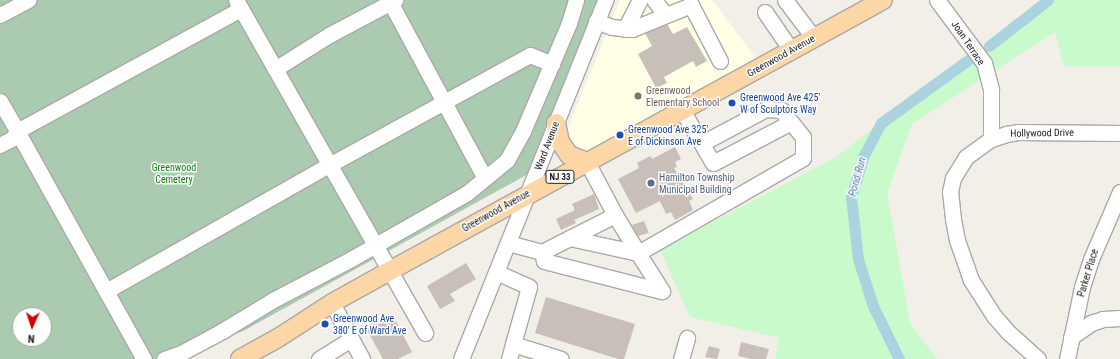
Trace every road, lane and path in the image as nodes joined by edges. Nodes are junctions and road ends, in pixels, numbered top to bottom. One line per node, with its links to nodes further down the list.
1 (28, 0): 14 (street)
2 (576, 0): 20 (street)
3 (605, 0): 15 (street, Ward Avenue)
4 (640, 0): 16 (street)
5 (654, 0): 13 (street)
6 (785, 0): 17 (street)
7 (883, 0): 17 (main road, Greenwood Avenue / NJ 33)
8 (937, 0): 29 (street, Joan Terrace)
9 (392, 1): 21 (street); 23 (street)
10 (690, 2): 13 (street); 19 (street)
11 (239, 5): 21 (street); 27 (street)
12 (765, 12): 18 (street)
13 (664, 14): 16 (street)
14 (0, 15)
15 (596, 21): 16 (street); 26 (street, Ward Avenue)
16 (625, 29)
17 (814, 38): 18 (main road, Greenwood Avenue / NJ 33)
18 (791, 50): 24 (main road, Greenwood Avenue / NJ 33)
19 (720, 61)
20 (552, 64): 23 (street); 34 (street)
21 (275, 69): 33 (street)
22 (0, 101): 27 (street)
23 (445, 101): 33 (street); 34 (street)
24 (682, 110): 30 (street); 32 (main road, Greenwood Avenue / NJ 33)
25 (791, 122): 30 (street); 30 (street); 42 (street)
26 (556, 123): 32 (main road); 36 (street, Ward Avenue)
27 (17, 131): 31 (street); 45 (street)
28 (1120, 133): 29 (street, Hollywood Drive)
29 (991, 139): 62 (street, Hollywood Drive)
30 (702, 143)
31 (0, 145)
32 (587, 162): 36 (main road, Greenwood Avenue / NJ 33); 37 (street)
33 (329, 165): 40 (street); 45 (street)
34 (485, 178): 40 (street)
35 (1120, 192): 49 (street, Parker Place)
36 (528, 194): 39 (street, Ward Avenue); 43 (main road, Greenwood Avenue / NJ 33)
37 (614, 215): 38 (street); 42 (street)
38 (570, 238): 41 (street); 42 (street)
39 (508, 243): 41 (street); 44 (street, Ward Avenue)
40 (376, 245): 43 (street); 54 (street)
41 (542, 252): 42 (street)
42 (638, 253)
43 (389, 270): 46 (main road, Greenwood Avenue / NJ 33); 48 (street)
44 (496, 272): 52 (street); 58 (street, Ward Avenue)
45 (106, 291): 53 (street)
46 (332, 303): 51 (street); 55 (main road, Greenwood Avenue / NJ 33)
47 (1120, 318): 49 (street)
48 (425, 333)
49 (1071, 337): 63 (street, Parker Place)
50 (688, 338): 61 (street)
51 (351, 339): 56 (street); 57 (street)
52 (513, 344): 59 (street); 60 (street)
53 (144, 359)
54 (164, 359)
55 (240, 359)
56 (319, 359)
57 (362, 359)
58 (461, 359)
59 (508, 359)
60 (561, 359)
61 (681, 359)
62 (1038, 359)
63 (1067, 359)

